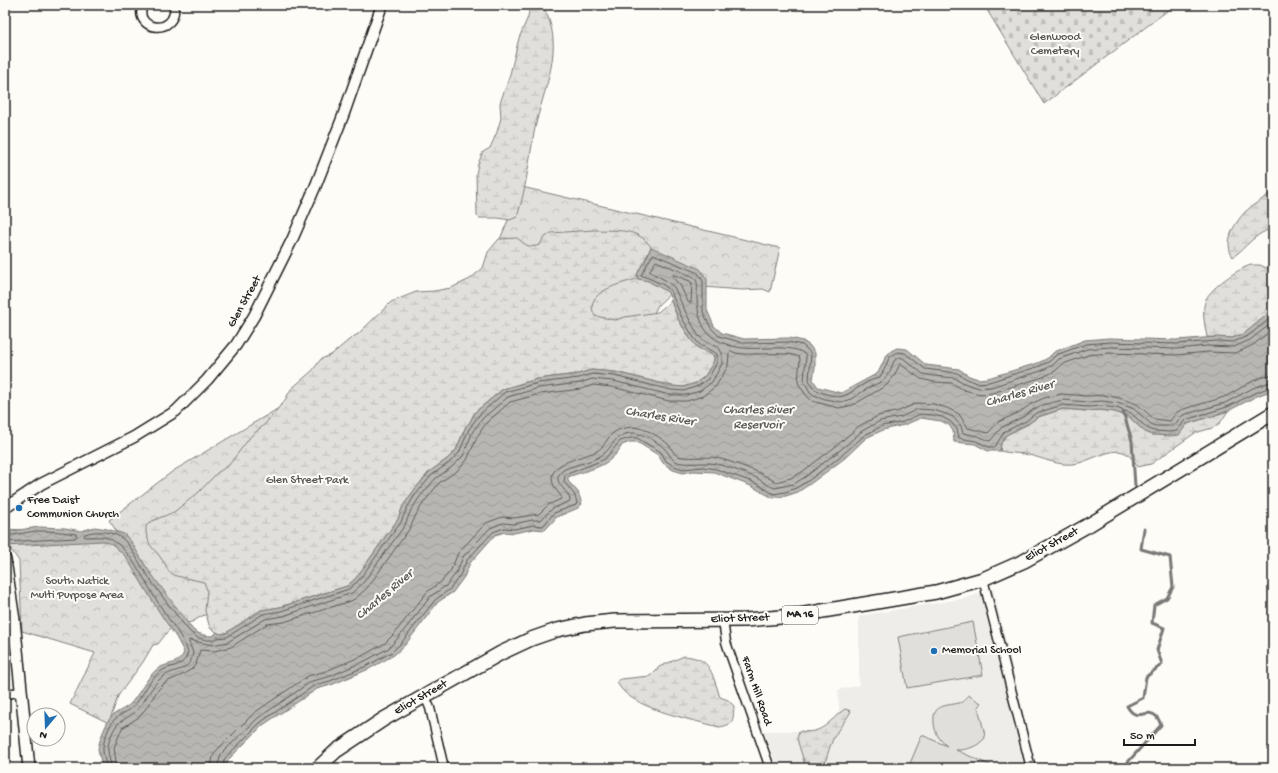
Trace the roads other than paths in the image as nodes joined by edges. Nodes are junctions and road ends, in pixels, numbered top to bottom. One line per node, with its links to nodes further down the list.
1 (143, 5): 2 (street)
2 (174, 5)
3 (382, 5): 5 (street, Glen Street)
4 (1273, 413): 7 (main road, Eliot Street / MA 16)
5 (5, 508)
6 (5, 561): 9 (main road)
7 (983, 579): 8 (main road, Eliot Street / MA 16); 16 (street)
8 (723, 620): 11 (main road, Eliot Street / MA 16); 15 (street, Farm Hill Road)
9 (21, 692): 10 (street); 12 (main road)
10 (5, 694)
11 (425, 696): 13 (main road, Eliot Street / MA 16); 14 (street)
12 (29, 768)
13 (318, 768)
14 (444, 768)
15 (770, 768)
16 (1031, 768)

